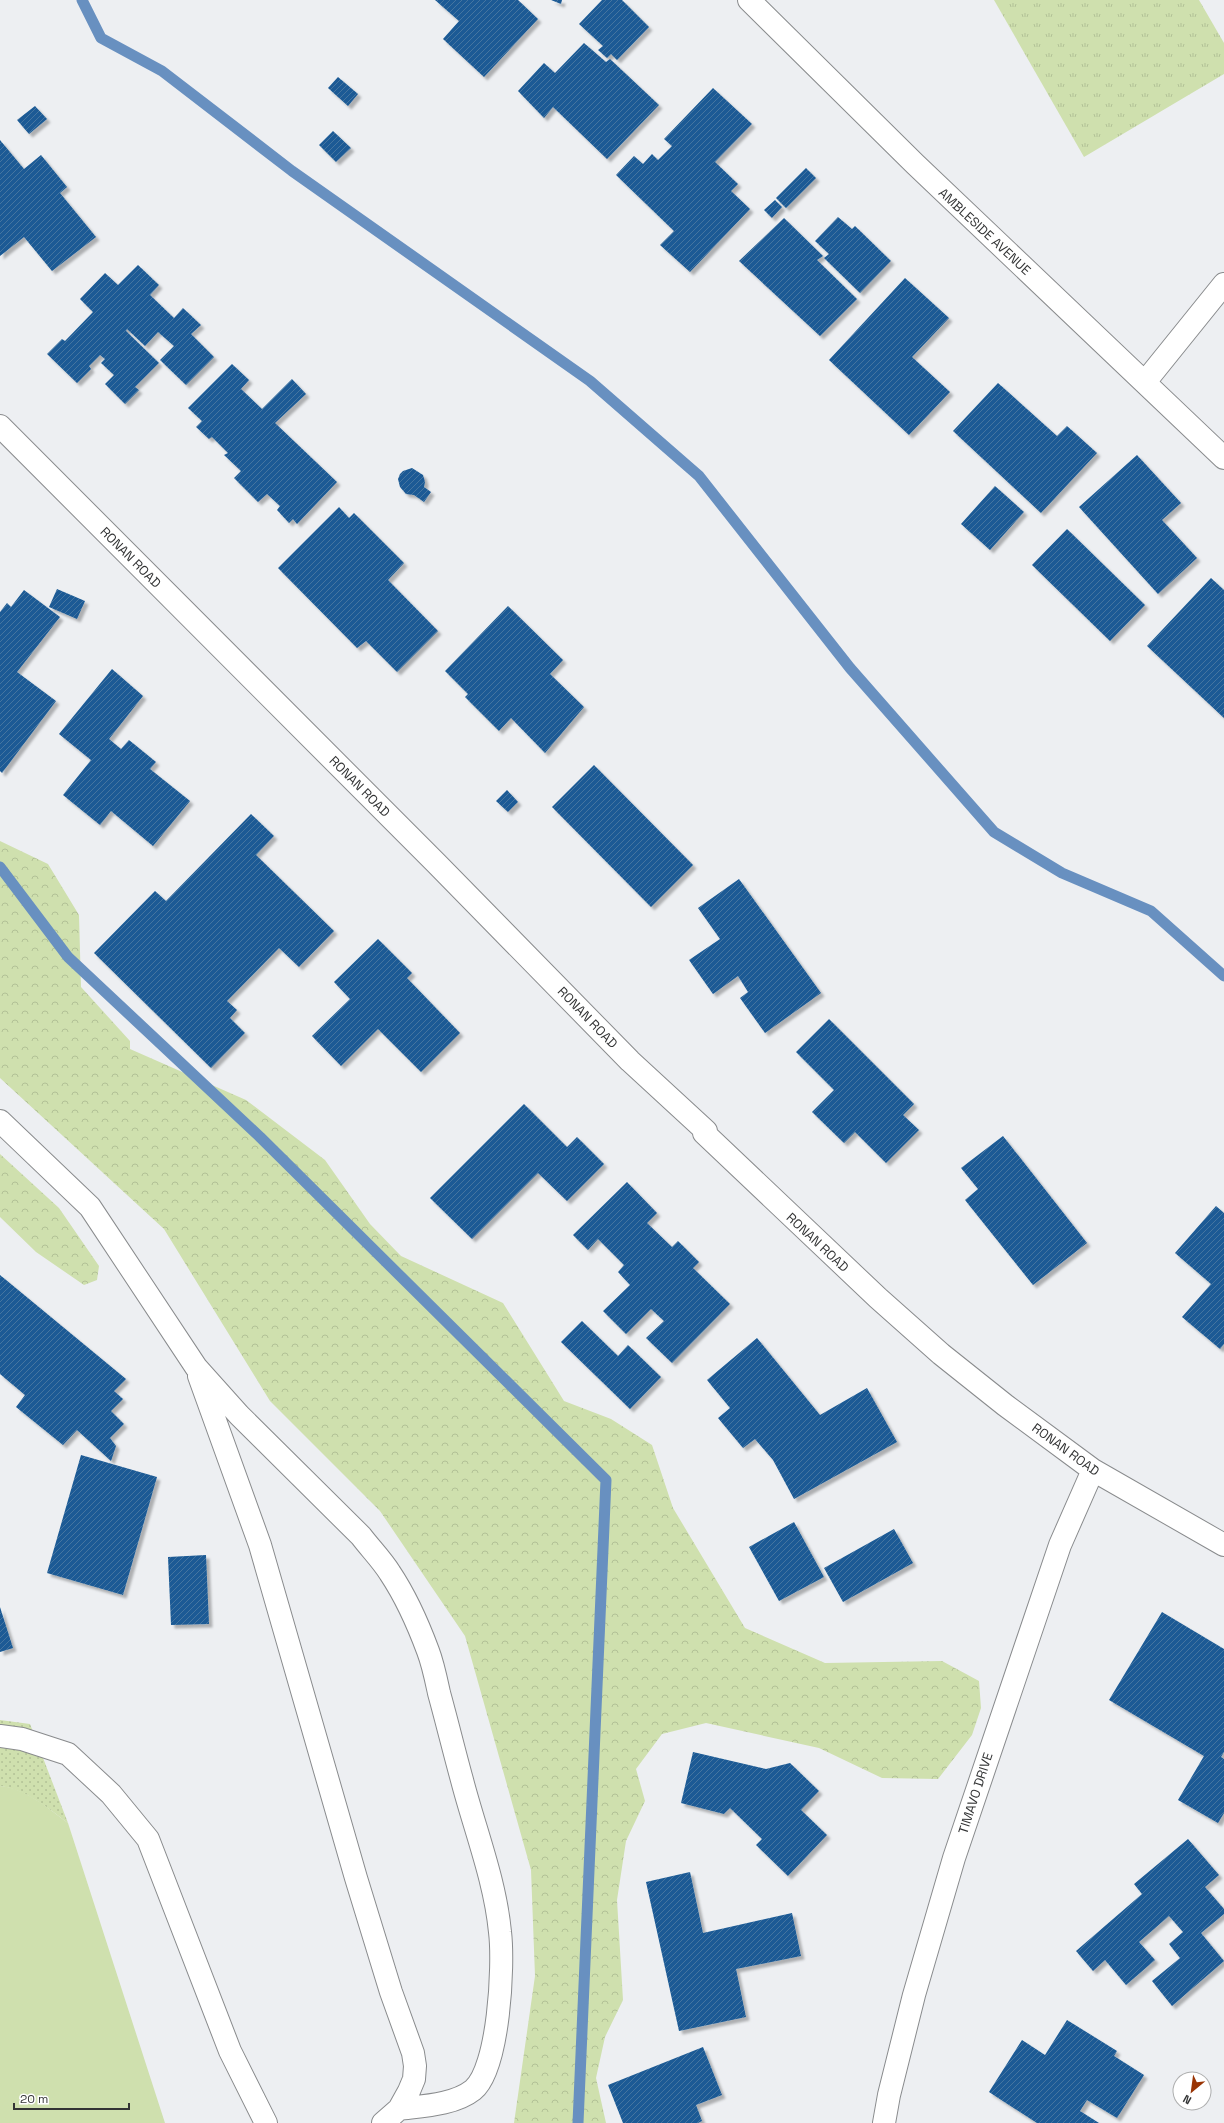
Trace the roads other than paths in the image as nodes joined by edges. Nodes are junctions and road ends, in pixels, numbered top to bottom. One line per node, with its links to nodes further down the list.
1 (749, 0): 3 (street, AMBLESIDE AVENUE)
2 (1224, 284): 3 (street)
3 (1145, 382): 5 (street, AMBLESIDE AVENUE)
4 (0, 426): 8 (street, RONAN ROAD)
5 (1224, 458)
6 (0, 1121): 7 (street)
7 (196, 1367): 11 (street); 11 (street)
8 (1092, 1470): 9 (street, RONAN ROAD); 13 (street, TIMAVO DRIVE)
9 (1224, 1545)
10 (0, 1736): 12 (street)
11 (391, 2116)
12 (266, 2123)
13 (884, 2123)

